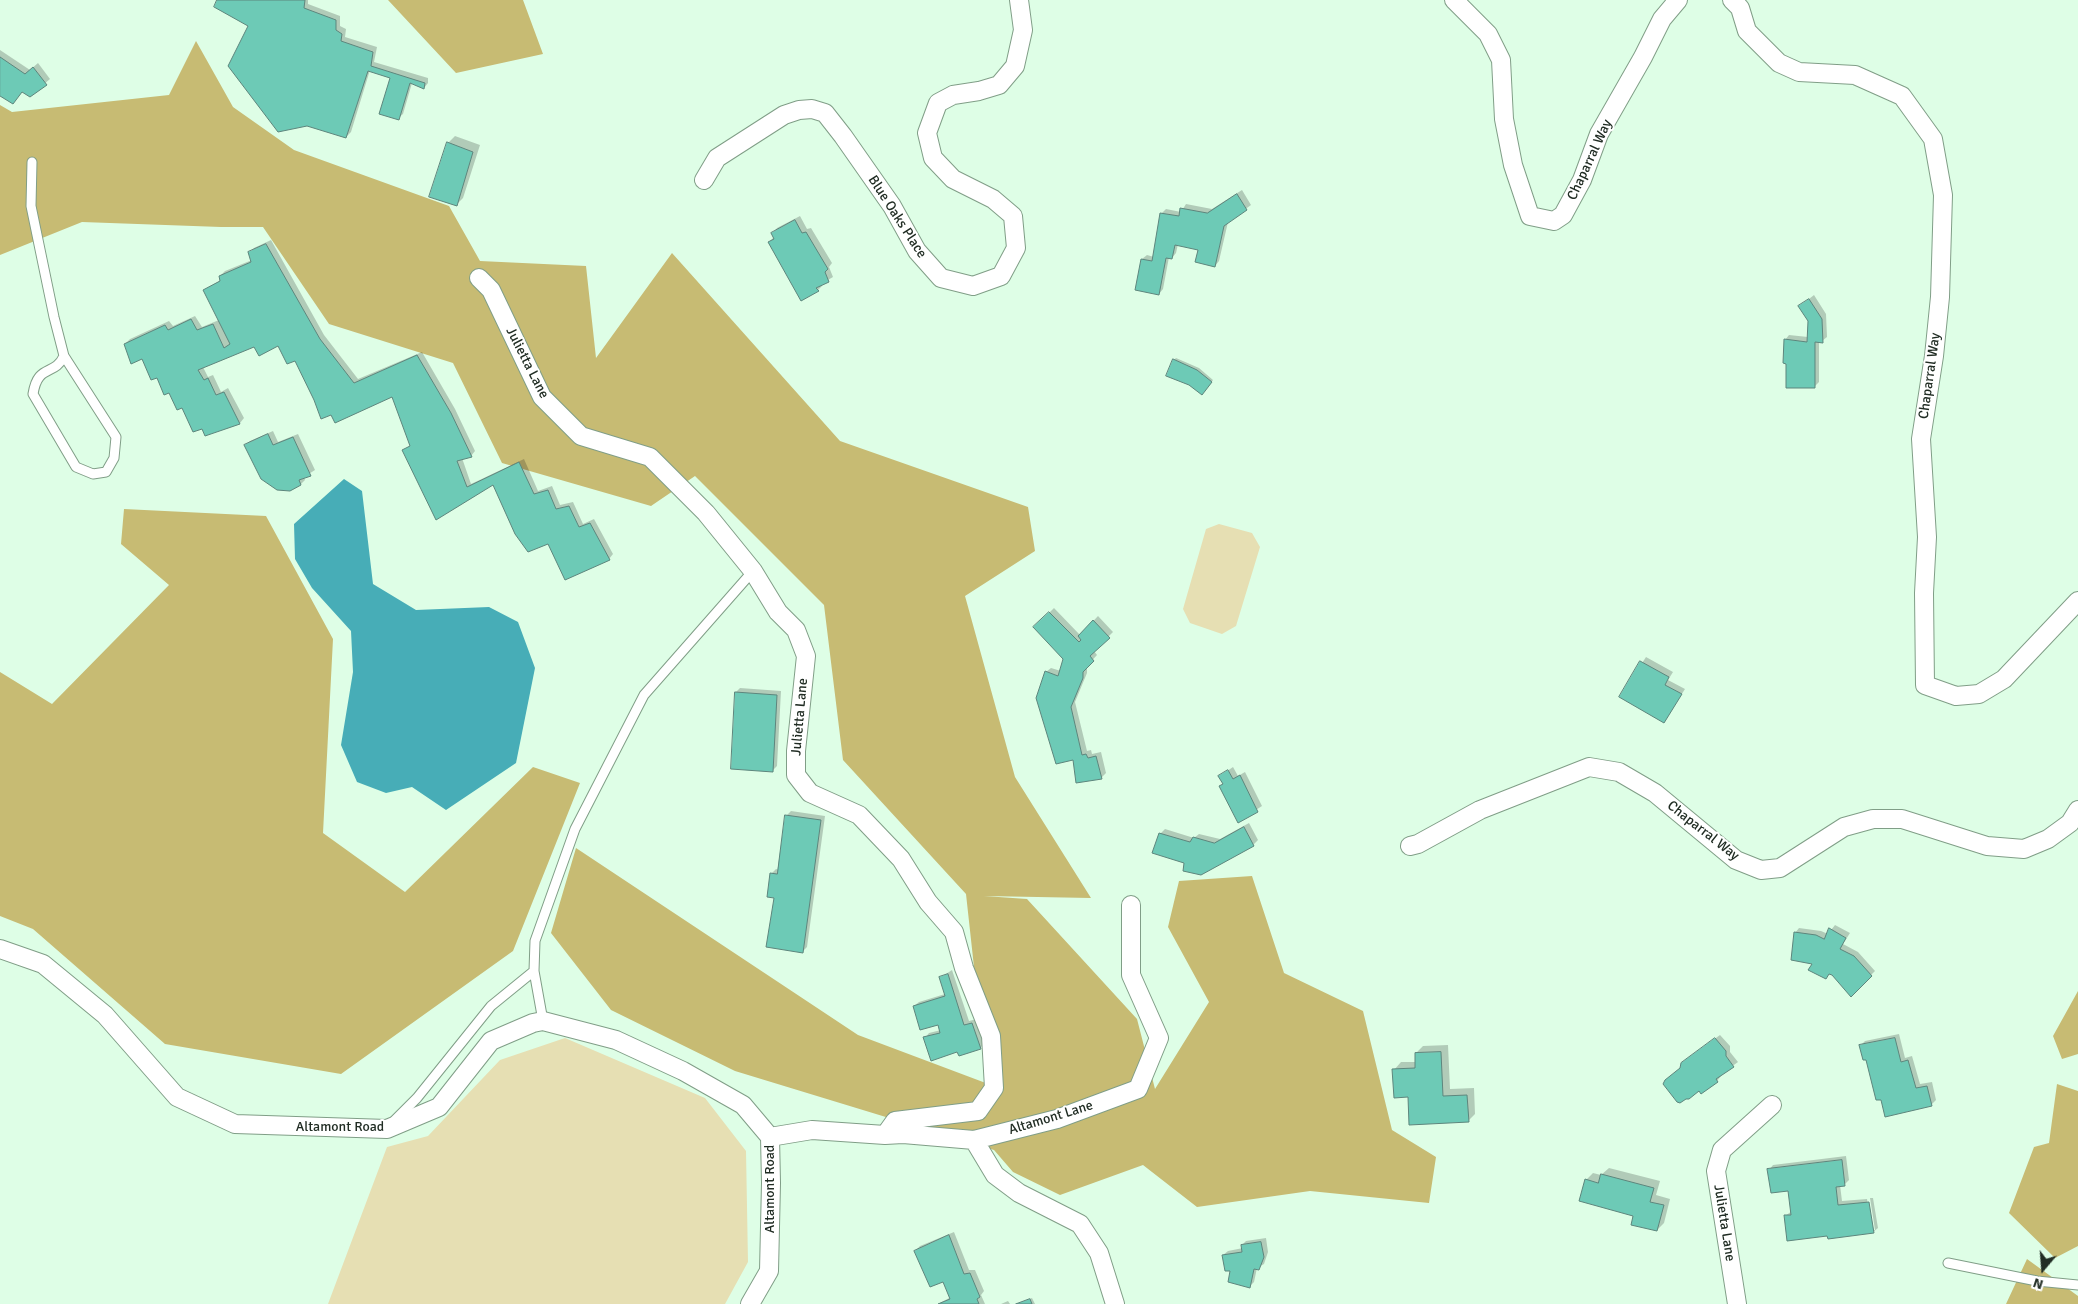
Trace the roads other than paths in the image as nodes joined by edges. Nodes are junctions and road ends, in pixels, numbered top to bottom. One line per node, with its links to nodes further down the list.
1 (1019, 0): 6 (street, Blue Oaks Place)
2 (1454, 0): 3 (street, Chaparral Way)
3 (1678, 0)
4 (1732, 0): 10 (street, Chaparral Way)
5 (32, 162): 8 (lane)
6 (704, 180)
7 (479, 278): 9 (street, Julietta Lane)
8 (64, 356): 8 (lane)
9 (753, 571): 15 (lane); 19 (street, Julietta Lane)
10 (2078, 601)
11 (2078, 810): 12 (street, Chaparral Way)
12 (1410, 846)
13 (1131, 905): 21 (street, Altamont Lane)
14 (0, 949): 18 (street, Altamont Road)
15 (534, 971): 16 (lane); 18 (lane)
16 (543, 1021): 18 (street, Altamont Road); 20 (street, Altamont Road)
17 (1772, 1105): 26 (street, Julietta Lane)
18 (387, 1129)
19 (885, 1135): 20 (street, Altamont Lane); 21 (street, Altamont Lane)
20 (770, 1138): 24 (street, Altamont Road)
21 (974, 1140): 25 (street)
22 (1948, 1263): 23 (lane)
23 (2078, 1285)
24 (750, 1304)
25 (1115, 1304)
26 (1736, 1304)

